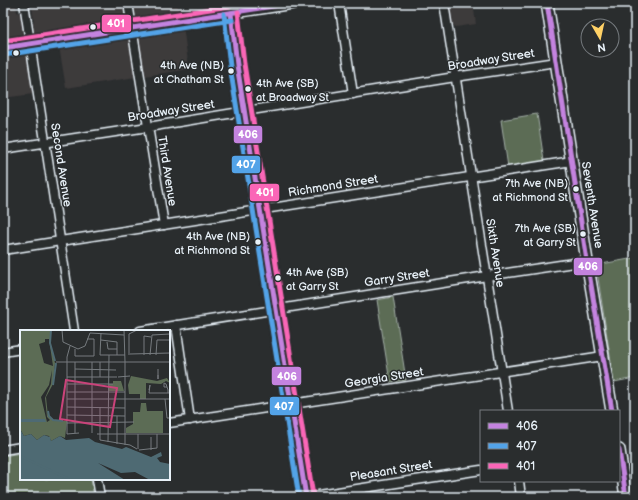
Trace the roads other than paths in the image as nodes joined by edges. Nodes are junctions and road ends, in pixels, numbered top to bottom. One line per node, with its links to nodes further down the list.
1 (24, 3): 9 (street, Second Avenue)
2 (128, 3): 8 (street, Third Avenue)
3 (293, 3): 7 (street)
4 (339, 3): 13 (street)
5 (444, 3): 12 (street, Sixth Avenue)
6 (547, 3): 11 (street, Seventh Avenue)
7 (231, 8): 8 (street); 14 (street)
8 (132, 28): 9 (street); 15 (street, Third Avenue)
9 (30, 44): 10 (street); 16 (street, Second Avenue)
10 (3, 48)
11 (556, 62): 12 (street, Broadway Street); 18 (street, Seventh Avenue)
12 (455, 77): 13 (street, Broadway Street); 19 (street, Sixth Avenue)
13 (353, 94): 14 (street, Broadway Street)
14 (244, 111): 15 (street, Broadway Street); 20 (street)
15 (148, 127): 16 (street, Broadway Street); 21 (street, Third Avenue)
16 (45, 142): 17 (street, Broadway Street); 22 (street, Second Avenue)
17 (3, 149)
18 (572, 161): 19 (street, Richmond Street); 24 (street, Seventh Avenue)
19 (471, 177): 20 (street, Richmond Street); 25 (street, Sixth Avenue)
20 (260, 210): 21 (street, Richmond Street); 26 (street)
21 (164, 225): 22 (street, Richmond Street)
22 (61, 241): 23 (street, Richmond Street); 28 (street, Second Avenue)
23 (3, 250)
24 (587, 261): 25 (street, Garry Street); 32 (street, Seventh Avenue)
25 (487, 276): 26 (street, Garry Street); 33 (street, Sixth Avenue)
26 (276, 309): 27 (street, Garry Street); 34 (street)
27 (176, 325): 29 (street, Garry Street); 37 (street)
28 (74, 330)
29 (146, 330)
30 (20, 349): 31 (street)
31 (3, 352)
32 (602, 356): 33 (street, Georgia Street); 36 (street, Seventh Avenue)
33 (502, 372): 34 (street, Georgia Street); 35 (street, Sixth Avenue)
34 (290, 405): 37 (street, Georgia Street); 46 (street)
35 (508, 410)
36 (612, 410)
37 (190, 420): 38 (street, Georgia Street)
38 (170, 423)
39 (20, 447): 40 (street)
40 (3, 450)
41 (620, 457): 48 (street)
42 (480, 470): 46 (street, Pleasant Street)
43 (97, 480): 45 (street)
44 (519, 482): 47 (street)
45 (100, 497)
46 (305, 497)
47 (521, 497)
48 (626, 497)

